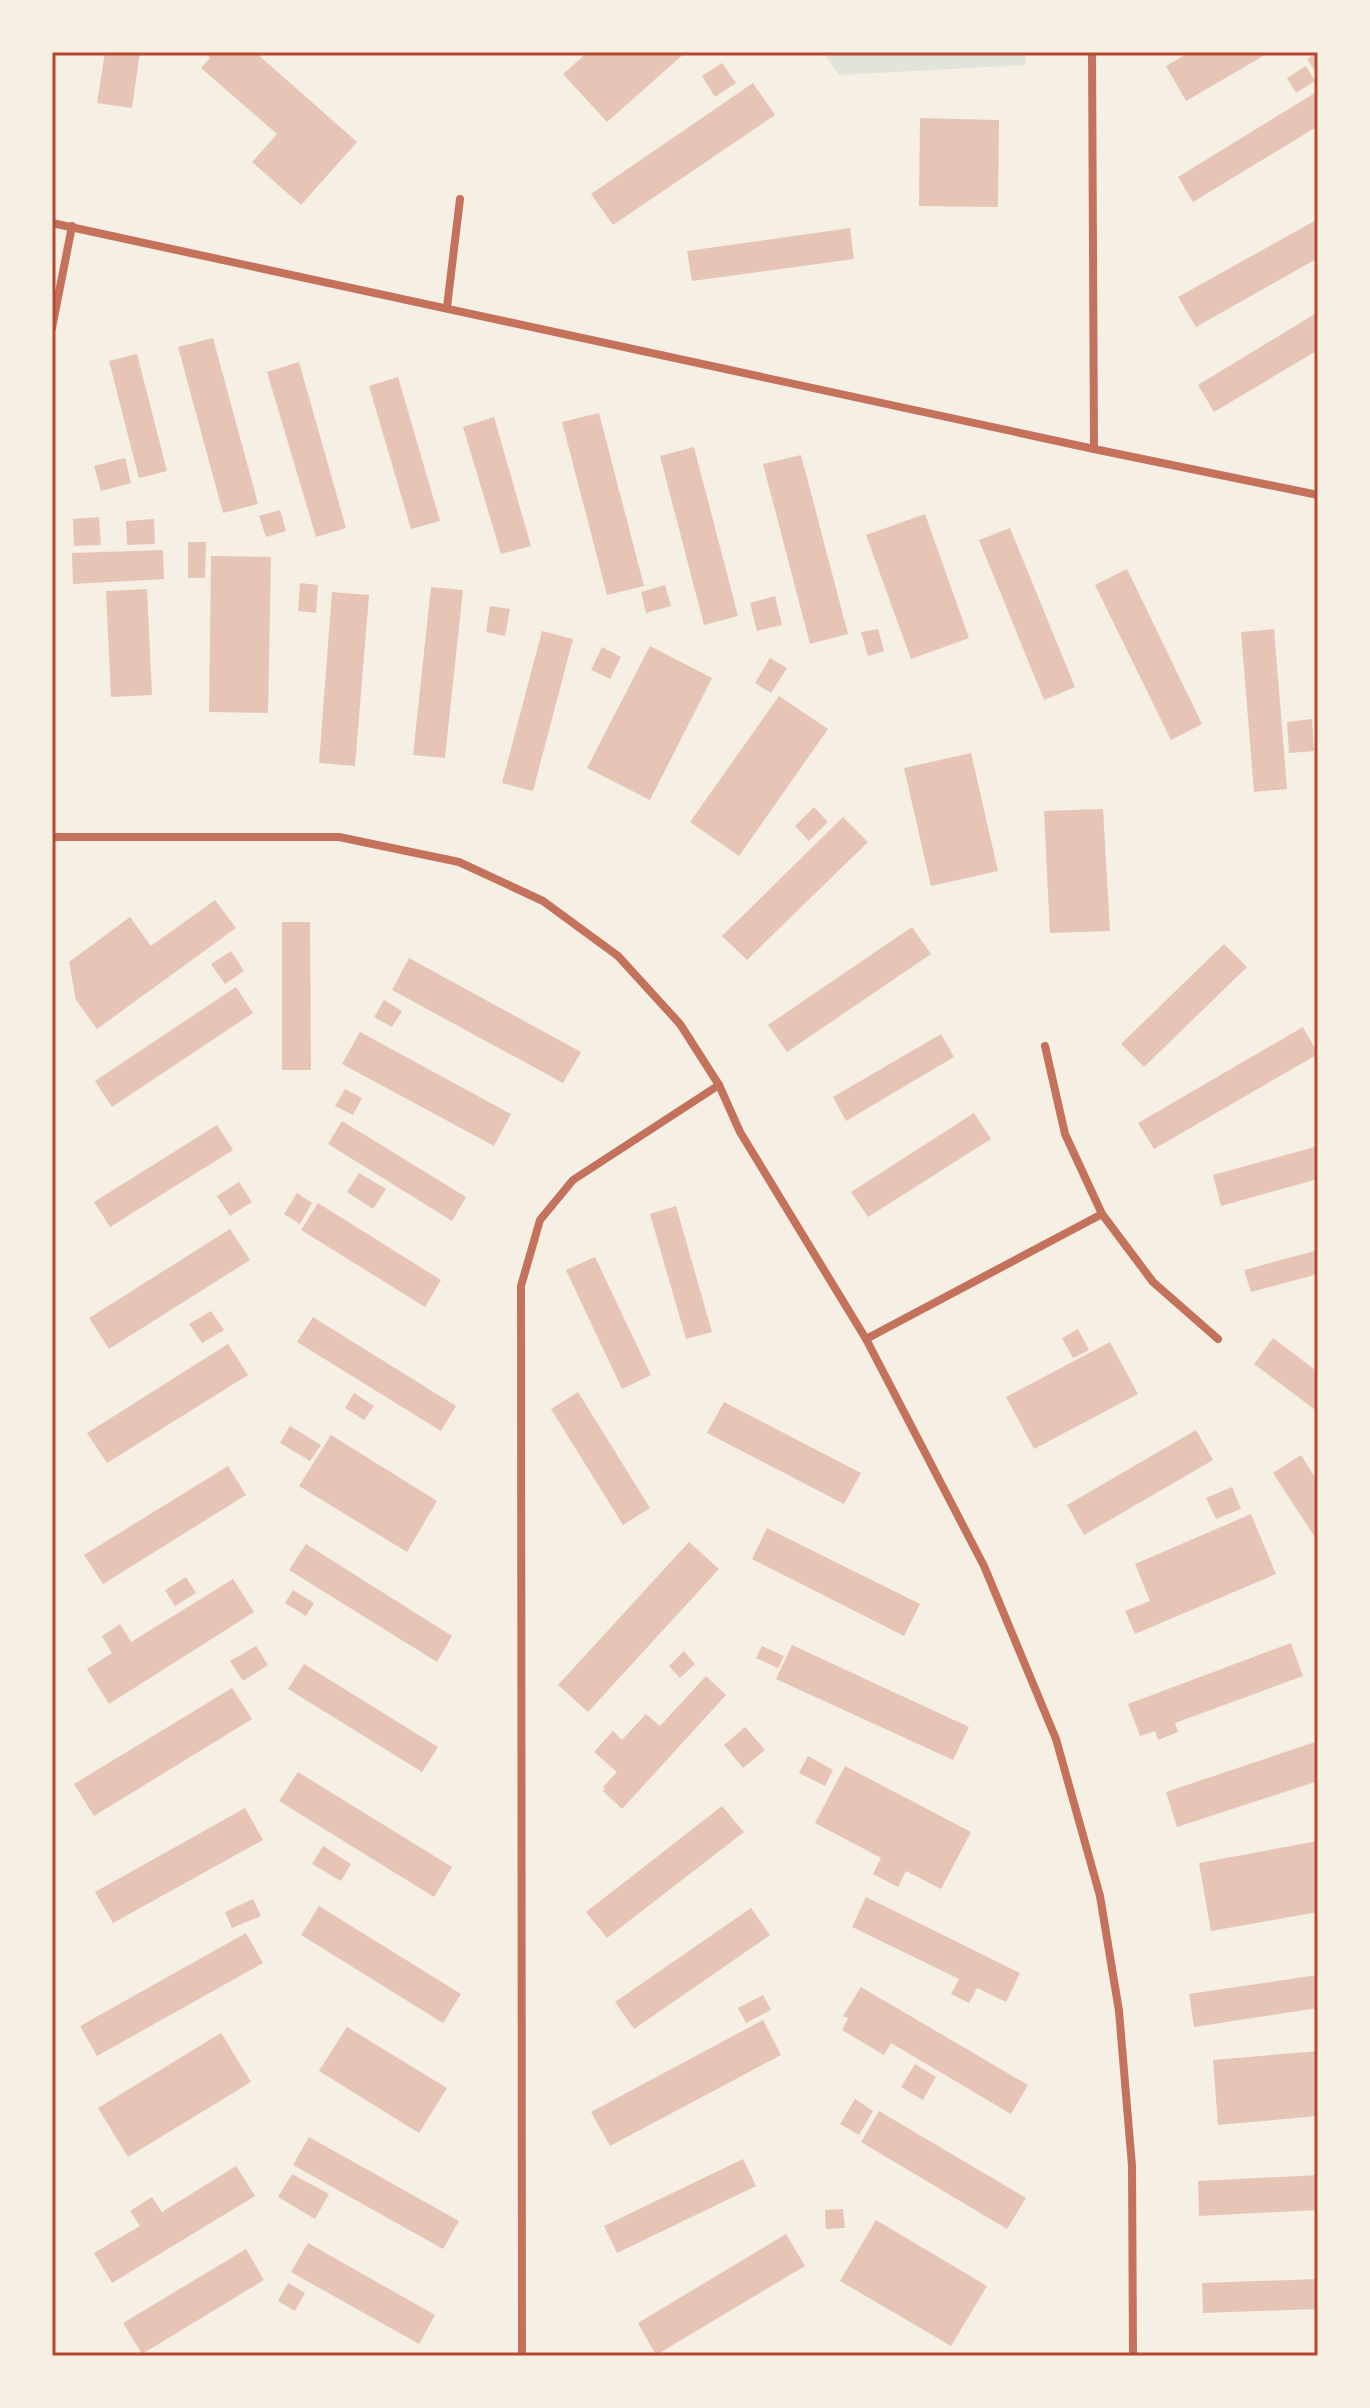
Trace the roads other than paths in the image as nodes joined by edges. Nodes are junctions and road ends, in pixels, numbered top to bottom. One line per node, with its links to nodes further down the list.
1 (1092, 52): 7 (street)
2 (460, 199): 5 (street)
3 (52, 223): 4 (street)
4 (72, 226): 5 (street); 6 (street)
5 (447, 307): 7 (street)
6 (52, 328)
7 (1094, 449): 8 (street)
8 (1318, 495)
9 (52, 837): 11 (street)
10 (1045, 1046): 12 (street)
11 (719, 1085): 13 (street); 15 (street)
12 (1102, 1214): 13 (street); 14 (street)
13 (866, 1339): 16 (street)
14 (1218, 1339)
15 (522, 2356)
16 (1133, 2356)

